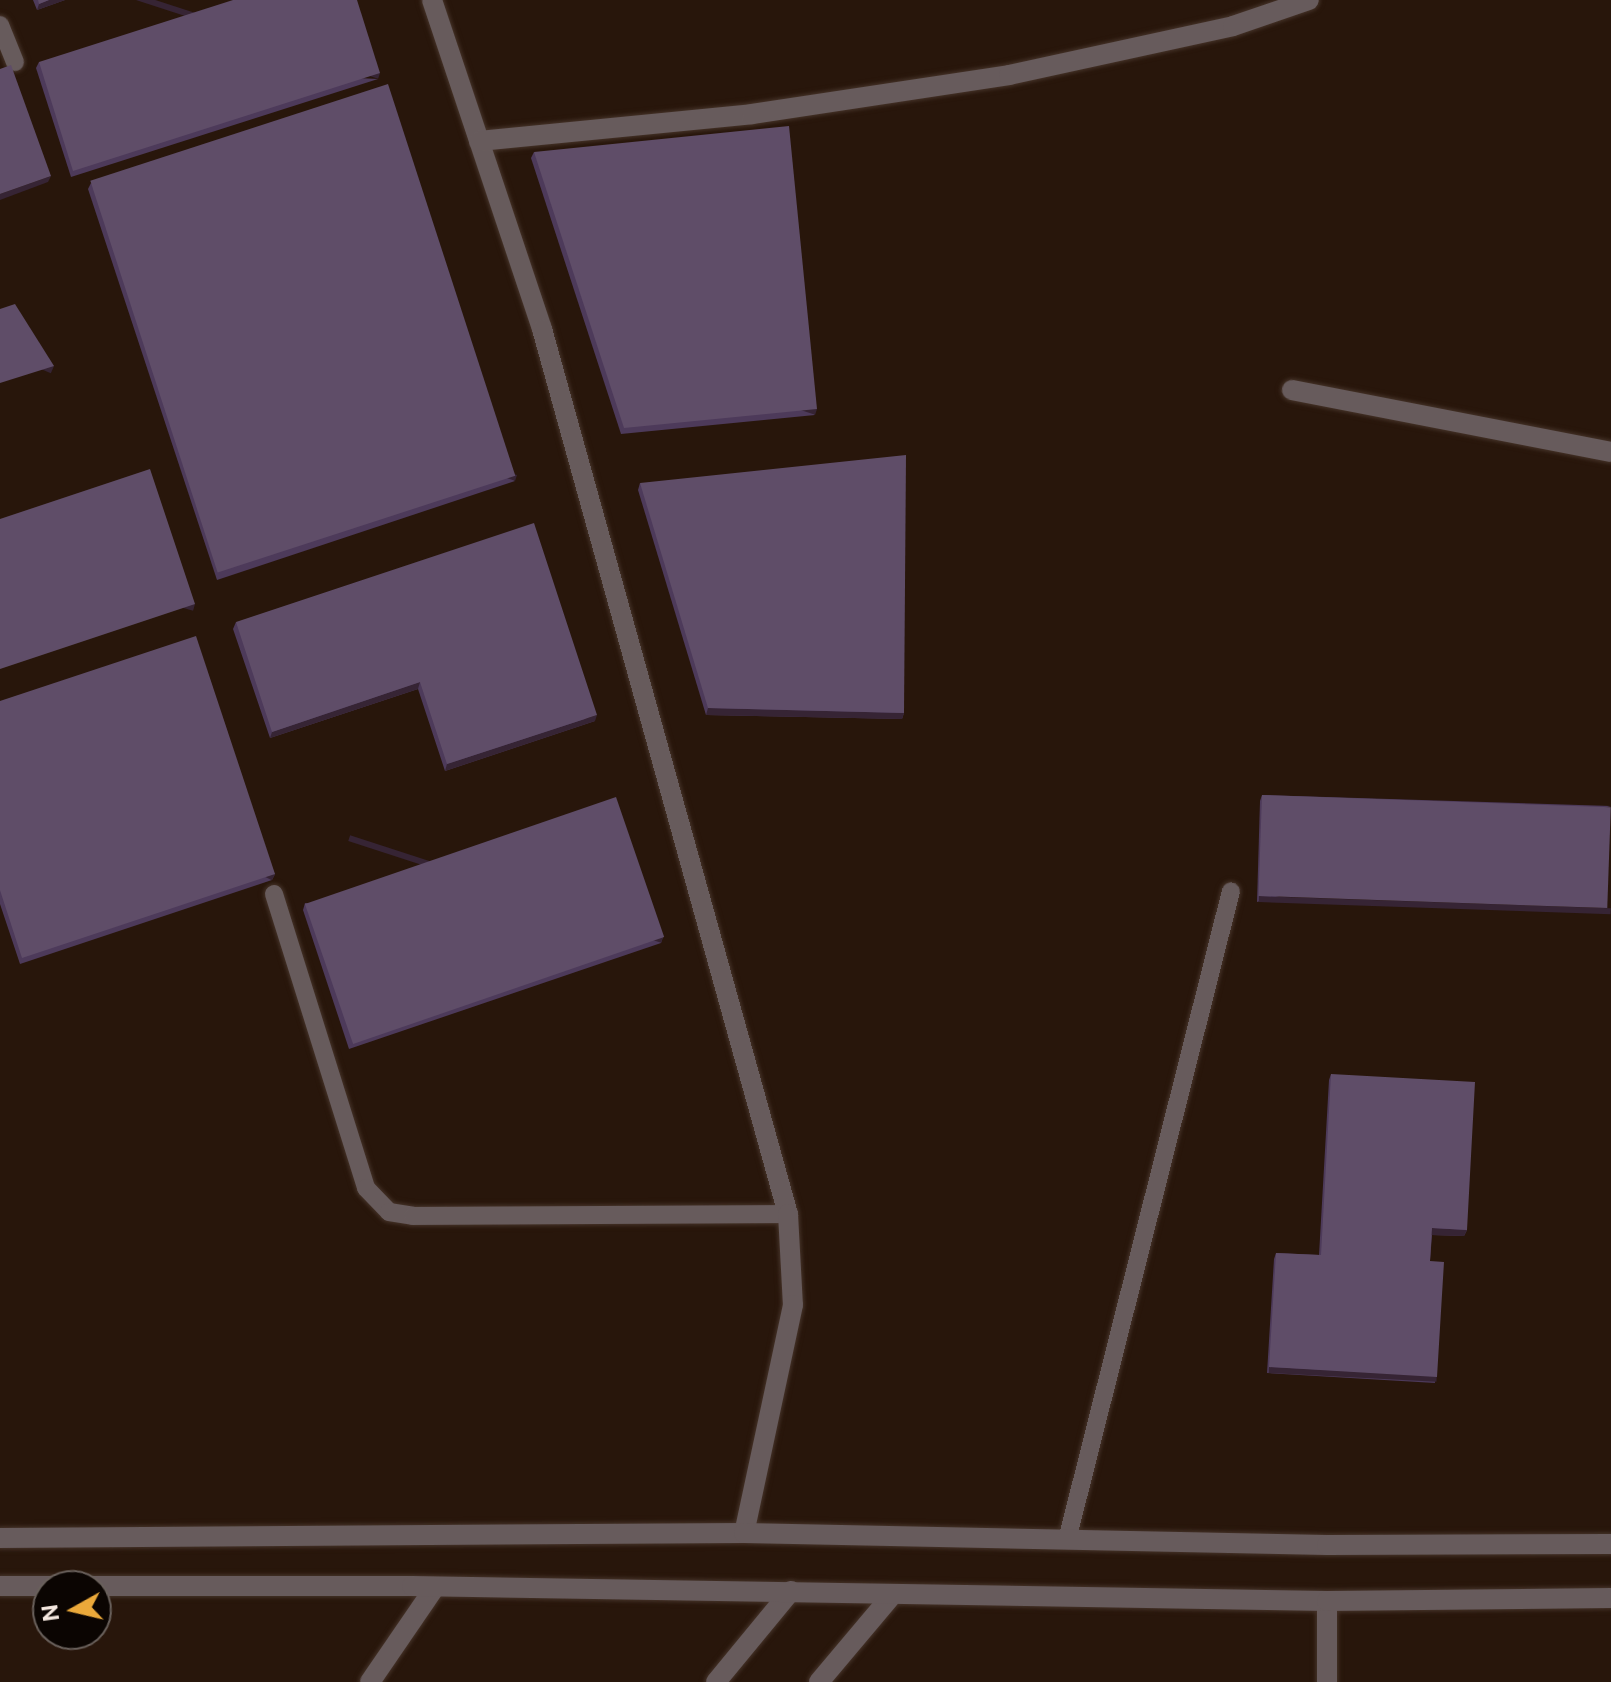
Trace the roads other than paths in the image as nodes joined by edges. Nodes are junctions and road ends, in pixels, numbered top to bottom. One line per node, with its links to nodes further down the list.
1 (432, 0): 5 (street)
2 (1309, 0): 5 (street)
3 (0, 25): 4 (lane)
4 (15, 62)
5 (479, 141): 10 (street)
6 (1292, 390): 7 (street)
7 (1611, 452)
8 (1231, 891): 13 (lane)
9 (274, 894): 10 (lane)
10 (788, 1214): 11 (street)
11 (744, 1533): 12 (street); 13 (street)
12 (0, 1538)
13 (1067, 1540): 14 (street)
14 (1611, 1544)
15 (0, 1586): 16 (street)
16 (435, 1587): 17 (street); 21 (street)
17 (791, 1591): 18 (street); 22 (street)
18 (893, 1594): 20 (street); 23 (street)
19 (1611, 1598): 20 (street)
20 (1327, 1601): 24 (street)
21 (370, 1682)
22 (716, 1682)
23 (819, 1682)
24 (1327, 1682)

